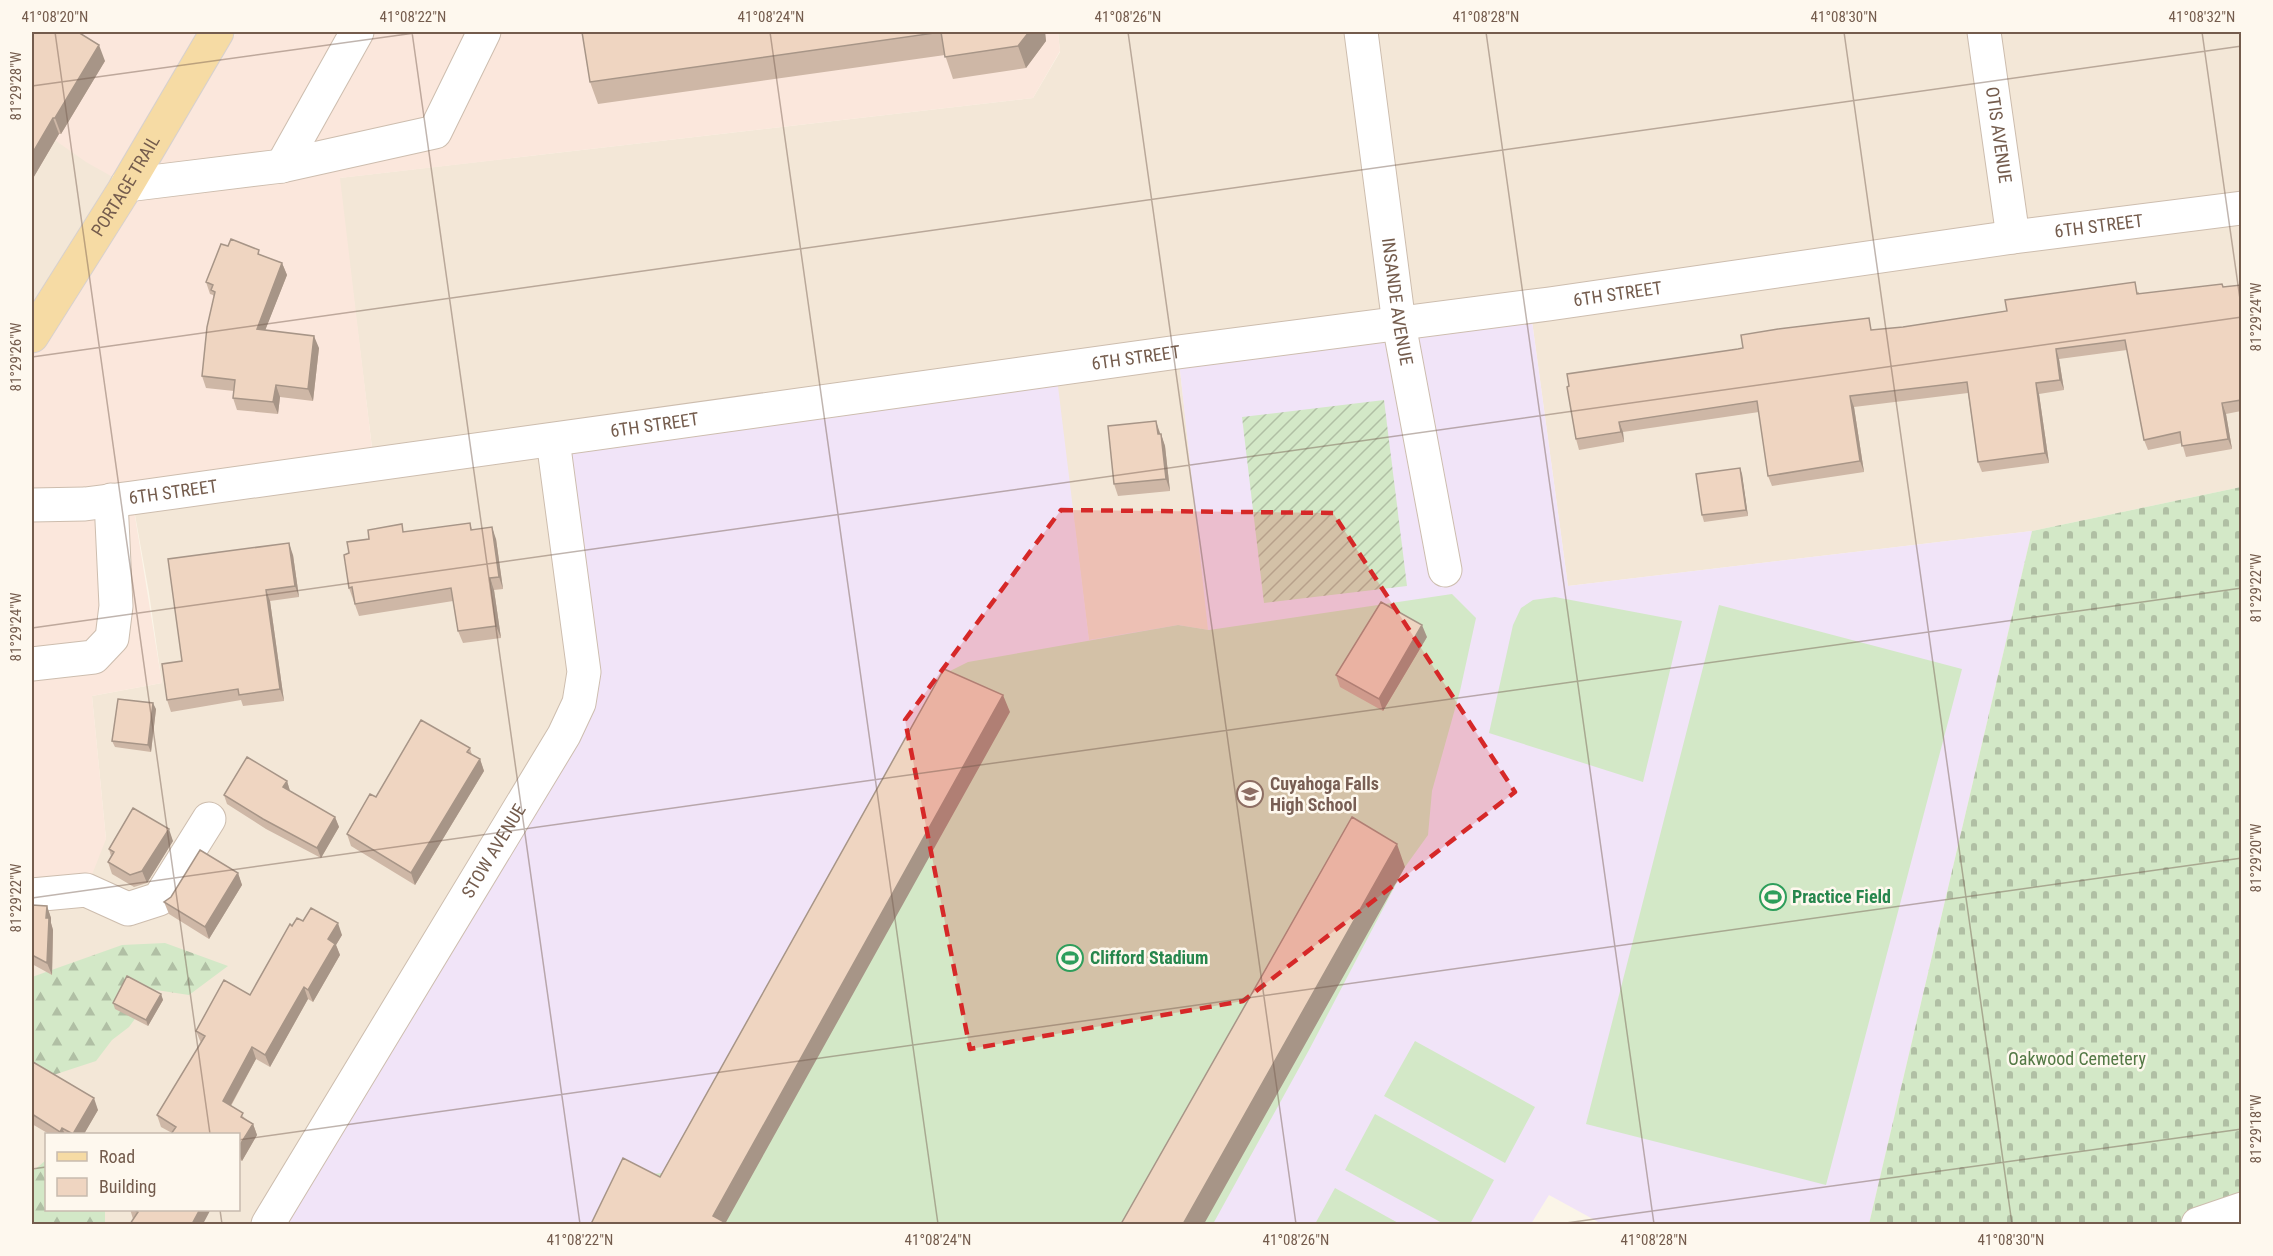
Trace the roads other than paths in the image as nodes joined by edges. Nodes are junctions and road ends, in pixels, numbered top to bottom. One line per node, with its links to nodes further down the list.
1 (217, 32): 7 (main road, PORTAGE TRAIL)
2 (357, 32): 6 (street)
3 (484, 32): 6 (street)
4 (1361, 32): 10 (street, INSANDE AVENUE)
5 (1983, 32): 9 (street, OTIS AVENUE)
6 (282, 166): 7 (street)
7 (127, 185): 11 (main road, PORTAGE TRAIL)
8 (2241, 208): 9 (street, 6TH STREET)
9 (2013, 237): 10 (street, 6TH STREET)
10 (1399, 324): 12 (street, 6TH STREET); 15 (street, INSANDE AVENUE)
11 (32, 336)
12 (553, 440): 13 (street, 6TH STREET); 20 (street, STOW AVENUE)
13 (111, 501): 14 (street, 6TH STREET); 16 (street)
14 (32, 505)
15 (1444, 570)
16 (32, 664)
17 (209, 819): 18 (street)
18 (32, 895)
19 (2241, 1209): 21 (street)
20 (268, 1224)
21 (2198, 1224)

